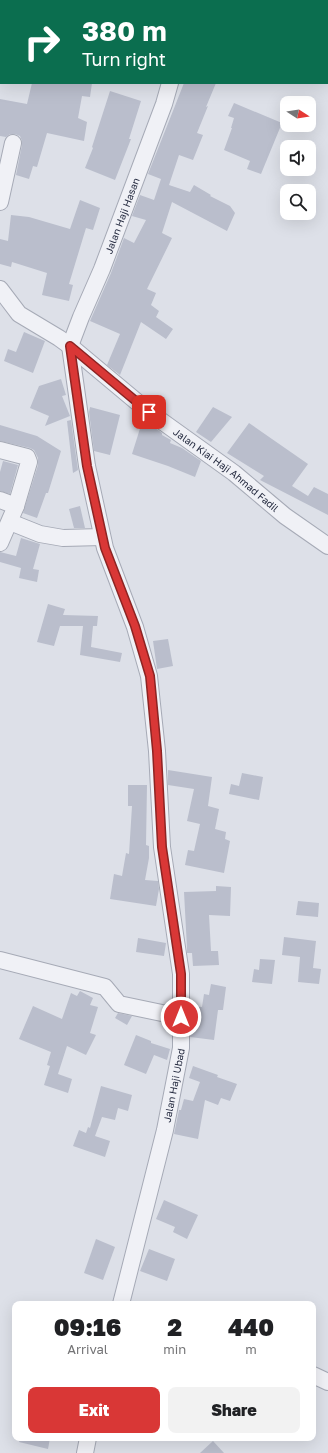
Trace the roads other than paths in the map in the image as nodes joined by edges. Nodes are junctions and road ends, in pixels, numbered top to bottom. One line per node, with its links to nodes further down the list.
1 (170, 84): 5 (street, Jalan Haji Hasan)
2 (13, 143): 3 (street)
3 (0, 202)
4 (0, 289): 5 (street, Jalan Kiai Haji Ahmad Fadil)
5 (70, 346): 10 (street, Jalan Haji Ubad); 12 (street, Jalan Kiai Haji Ahmad Fadil)
6 (0, 450): 8 (street)
7 (0, 500): 8 (street)
8 (16, 506): 9 (street)
9 (10, 522): 10 (street); 11 (street)
10 (102, 537): 14 (street, Jalan Haji Ubad)
11 (0, 543)
12 (328, 546)
13 (0, 960): 14 (street)
14 (181, 1017): 15 (street, Jalan Haji Ubad)
15 (124, 1301)
16 (316, 1376): 17 (street)
17 (328, 1382)
18 (87, 1441): 19 (street)
19 (84, 1453)

